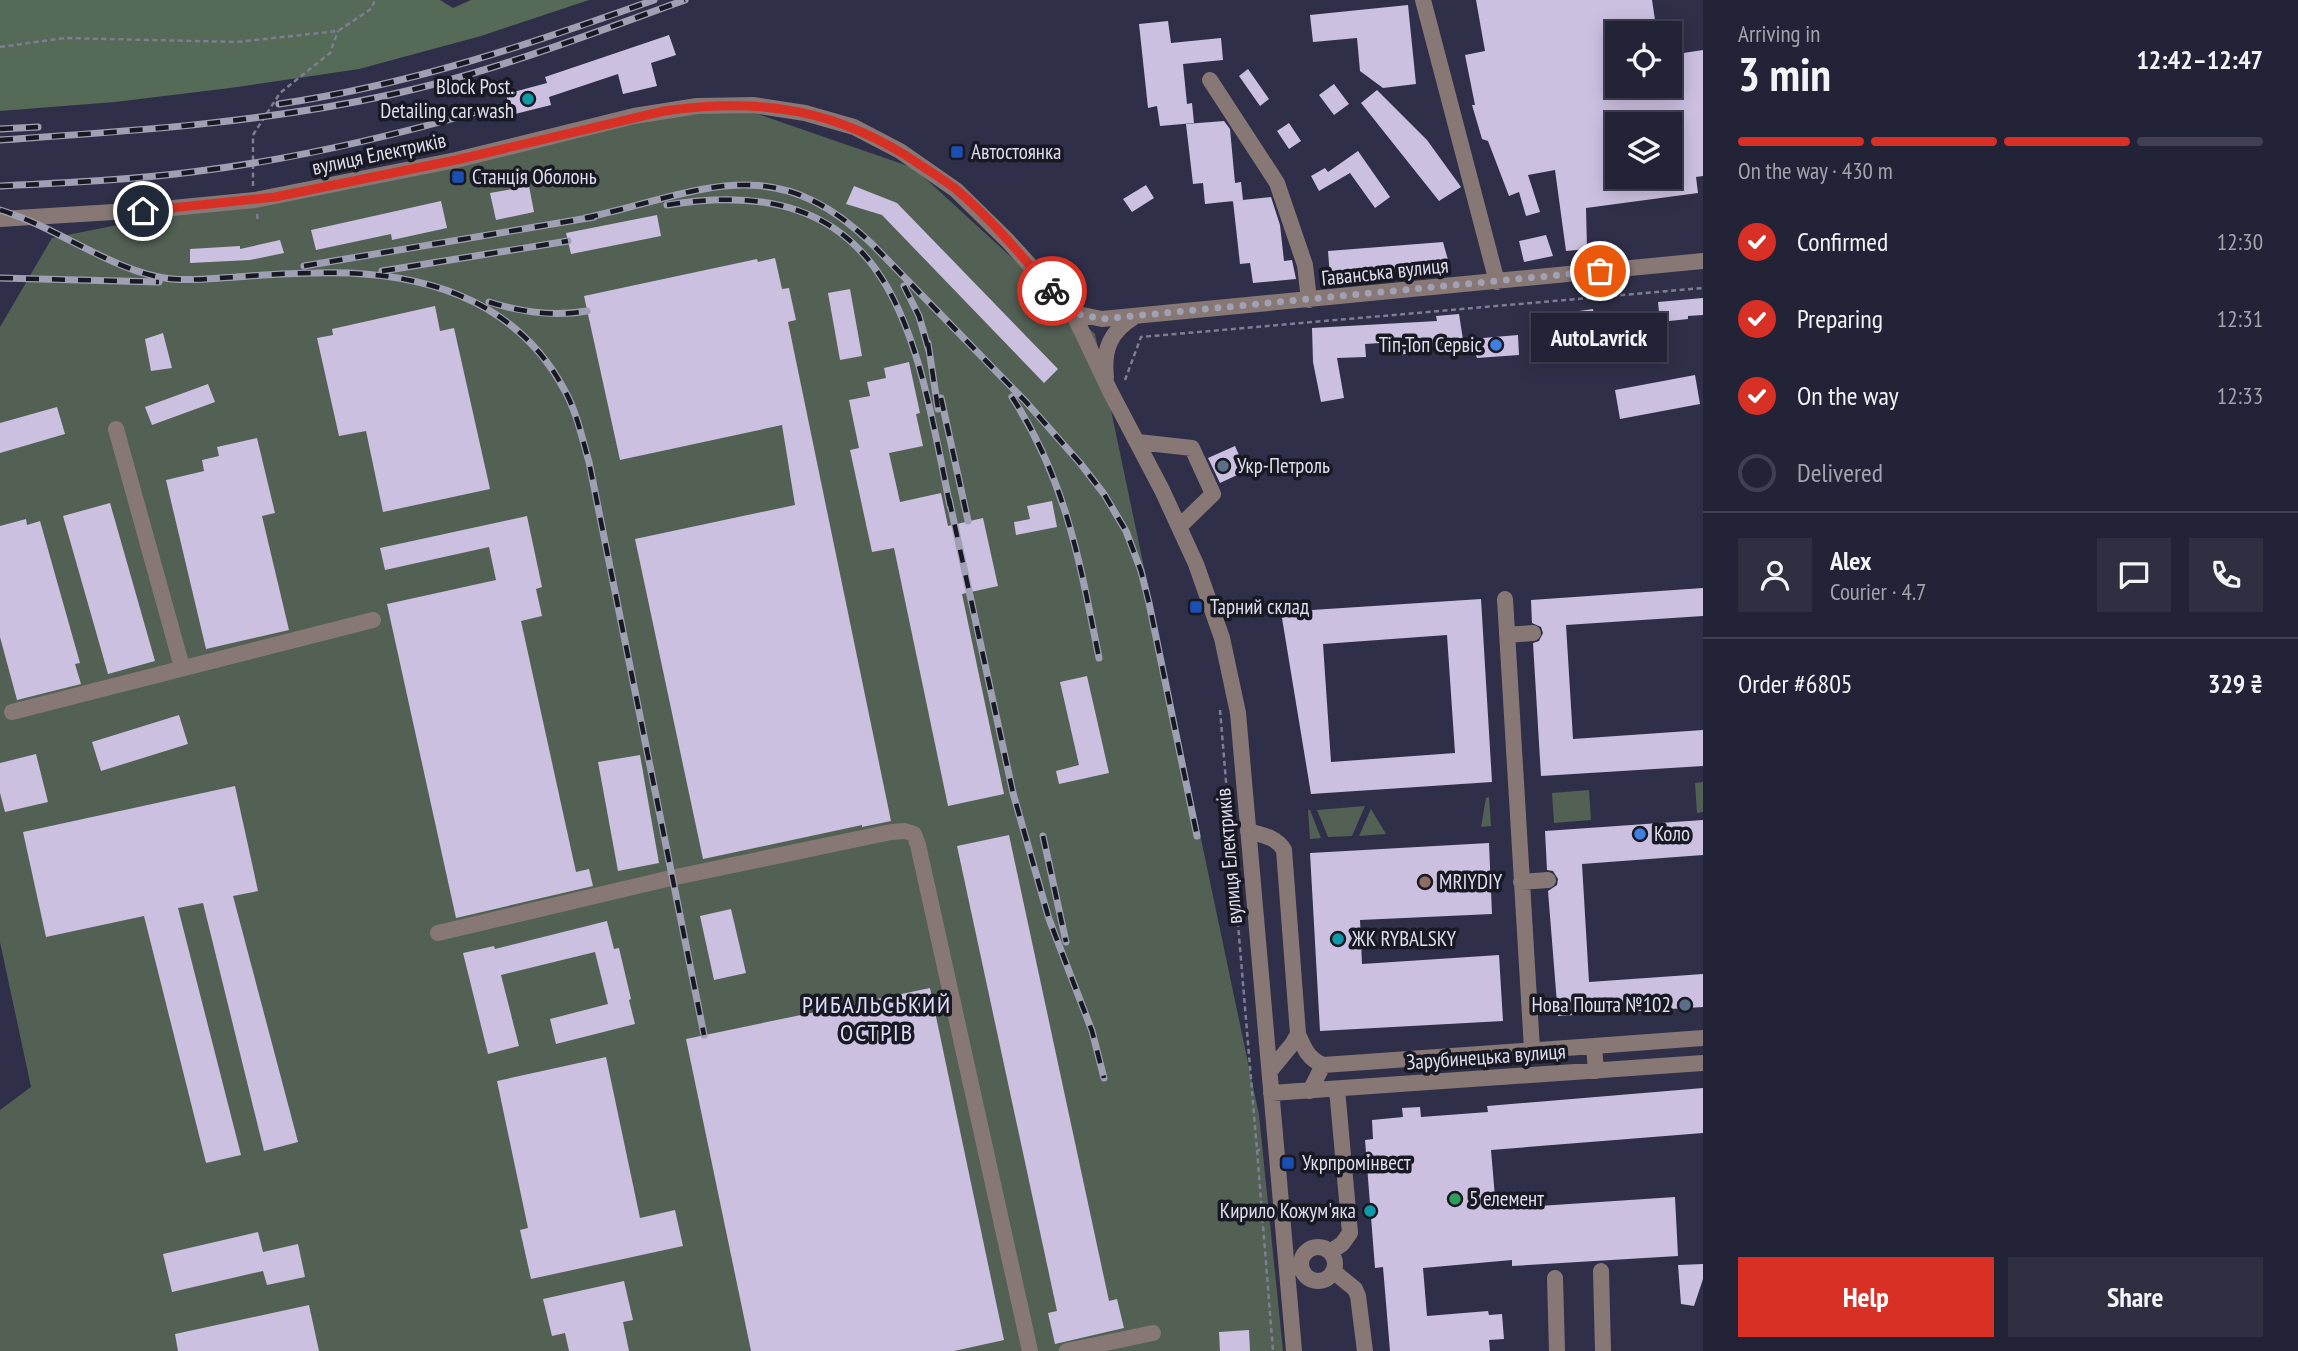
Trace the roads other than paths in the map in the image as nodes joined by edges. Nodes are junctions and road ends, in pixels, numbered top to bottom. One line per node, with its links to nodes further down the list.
1 (1423, 0): 5 (street)
2 (1210, 80): 6 (street)
3 (0, 219): 7 (street, вулиця Електриків)
4 (1703, 261): 5 (street, Гаванська вулиця)
5 (1497, 282): 6 (street, Гаванська вулиця)
6 (1309, 300): 8 (street, Гаванська вулиця)
7 (1073, 313): 8 (street, Гаванська вулиця); 9 (street, вулиця Електриків)
8 (1135, 316): 9 (street)
9 (1106, 383): 11 (street, вулиця Електриків)
10 (116, 429): 17 (street)
11 (1138, 442): 12 (street, вулиця Електриків); 12 (street)
12 (1179, 527): 19 (street, вулиця Електриків)
13 (1505, 599): 16 (street)
14 (373, 620): 17 (street)
15 (1533, 633): 16 (street)
16 (1507, 635): 21 (street)
17 (182, 667): 18 (street)
18 (12, 712)
19 (1248, 831): 23 (street); 29 (street, вулиця Електриків)
20 (1548, 880): 21 (street)
21 (1521, 882): 26 (street)
22 (438, 933): 40 (street)
23 (1298, 1034): 28 (street); 29 (street)
24 (1703, 1038): 25 (street)
25 (1594, 1046): 26 (street); 30 (street)
26 (1532, 1049): 28 (street)
27 (1703, 1063): 30 (street, Зарубинецька вулиця)
28 (1323, 1065): 32 (street)
29 (1269, 1071): 33 (street, вулиця Електриків)
30 (1596, 1071): 31 (street, Зарубинецька вулиця)
31 (1337, 1089): 32 (street, Зарубинецька вулиця); 34 (street)
32 (1310, 1091): 33 (street, Зарубинецька вулиця)
33 (1271, 1093): 35 (street, вулиця Електриків)
34 (1330, 1252): 35 (street); 36 (street)
35 (1294, 1267): 36 (street); 42 (street, вулиця Електриків)
36 (1333, 1271): 43 (street)
37 (1601, 1271): 45 (street)
38 (1555, 1278): 44 (street)
39 (1153, 1333): 41 (street)
40 (1030, 1351)
41 (1068, 1351)
42 (1294, 1351)
43 (1365, 1351)
44 (1557, 1351)
45 (1603, 1351)

